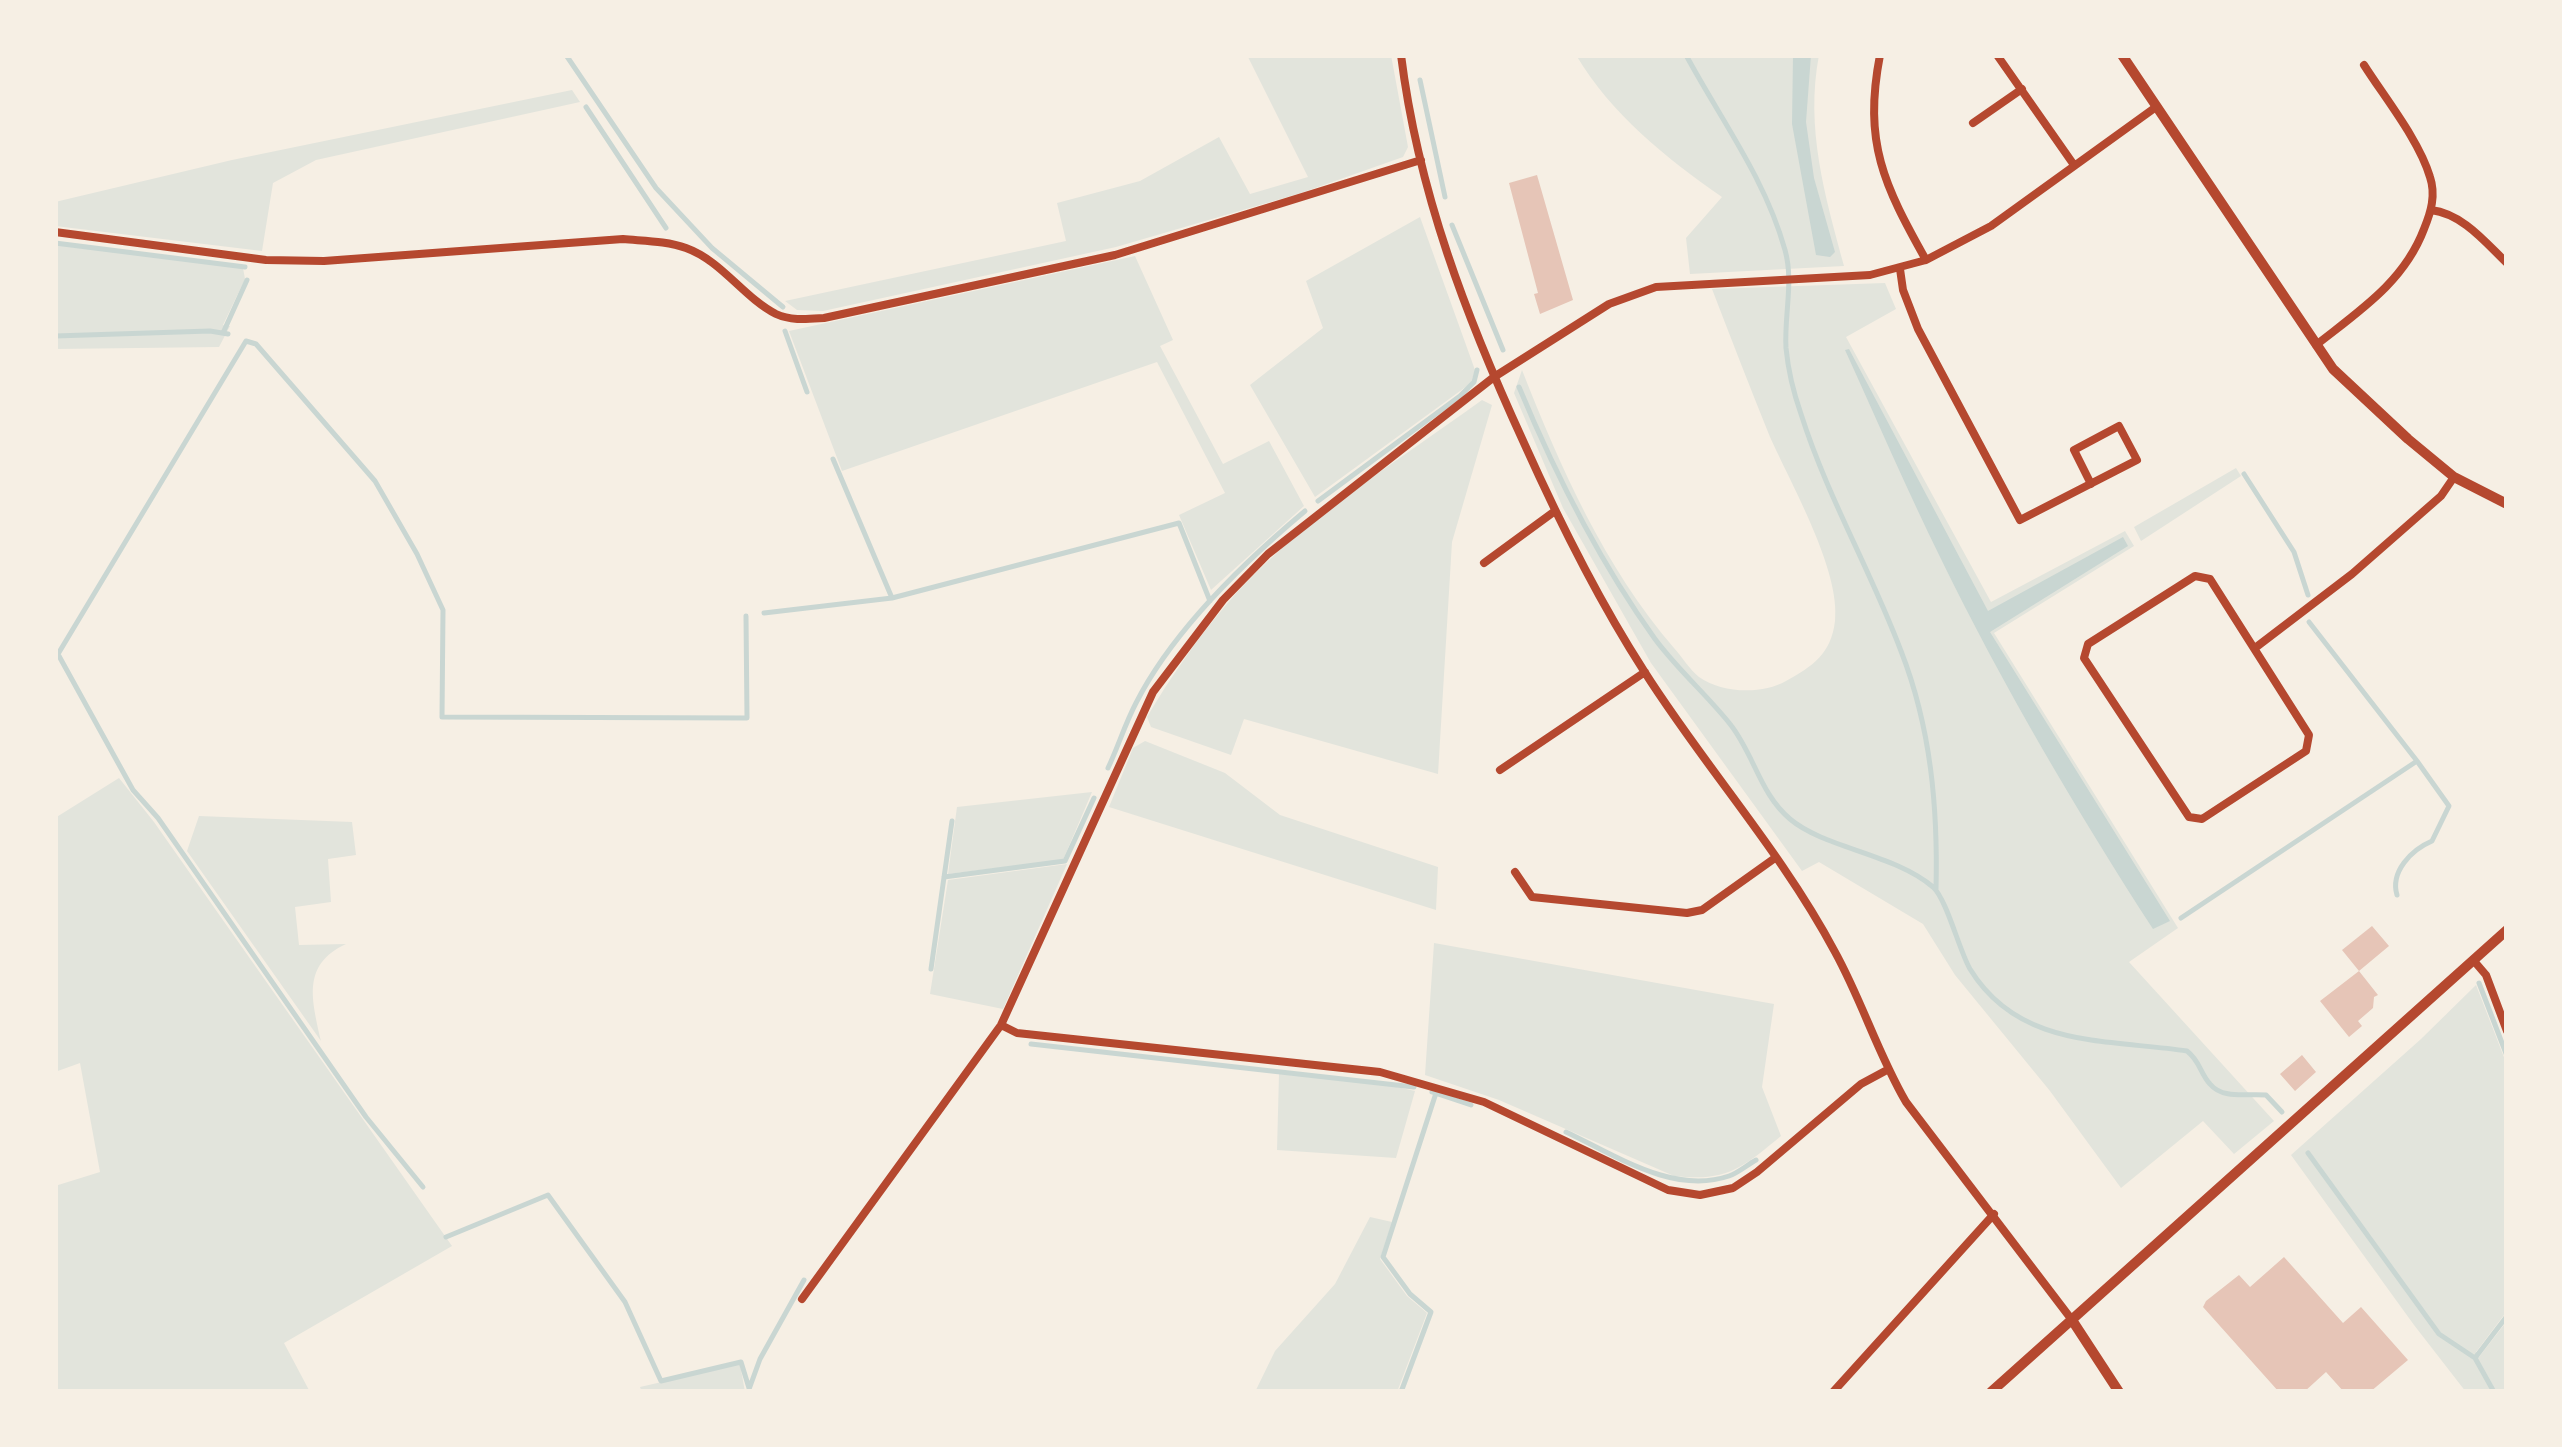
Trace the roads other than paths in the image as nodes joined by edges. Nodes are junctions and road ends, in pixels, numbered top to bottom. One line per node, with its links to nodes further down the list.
1 (1401, 55): 9 (street)
2 (1880, 55): 13 (street)
3 (1997, 55): 6 (street)
4 (2122, 55): 7 (street)
5 (2364, 65): 11 (street)
6 (2022, 88): 8 (street); 10 (street)
7 (2156, 107): 10 (street); 16 (street)
8 (1973, 123)
9 (1421, 160): 12 (street); 17 (street)
10 (2074, 165): 13 (street)
11 (2432, 210): 14 (street); 16 (street)
12 (55, 232)
13 (1926, 260): 15 (street)
14 (2507, 262)
15 (1900, 268): 17 (street); 19 (street)
16 (2315, 346): 18 (street)
17 (1494, 377): 21 (street); 30 (street)
18 (2454, 477): 20 (street); 23 (street)
19 (2091, 484): 19 (street)
20 (2507, 504)
21 (1555, 510): 22 (street); 24 (street)
22 (1484, 563)
23 (2254, 648): 23 (street)
24 (1645, 672): 25 (street); 26 (street)
25 (1500, 770)
26 (1775, 858): 27 (street); 32 (street)
27 (1514, 872)
28 (2507, 930): 29 (street)
29 (2474, 961): 31 (street); 35 (street)
30 (1002, 1025): 32 (street); 34 (street)
31 (2507, 1030)
32 (1887, 1070): 33 (street)
33 (1994, 1214): 35 (street); 36 (street)
34 (802, 1299)
35 (2072, 1320): 37 (street); 38 (street)
36 (1833, 1392)
37 (1991, 1392)
38 (2119, 1392)

